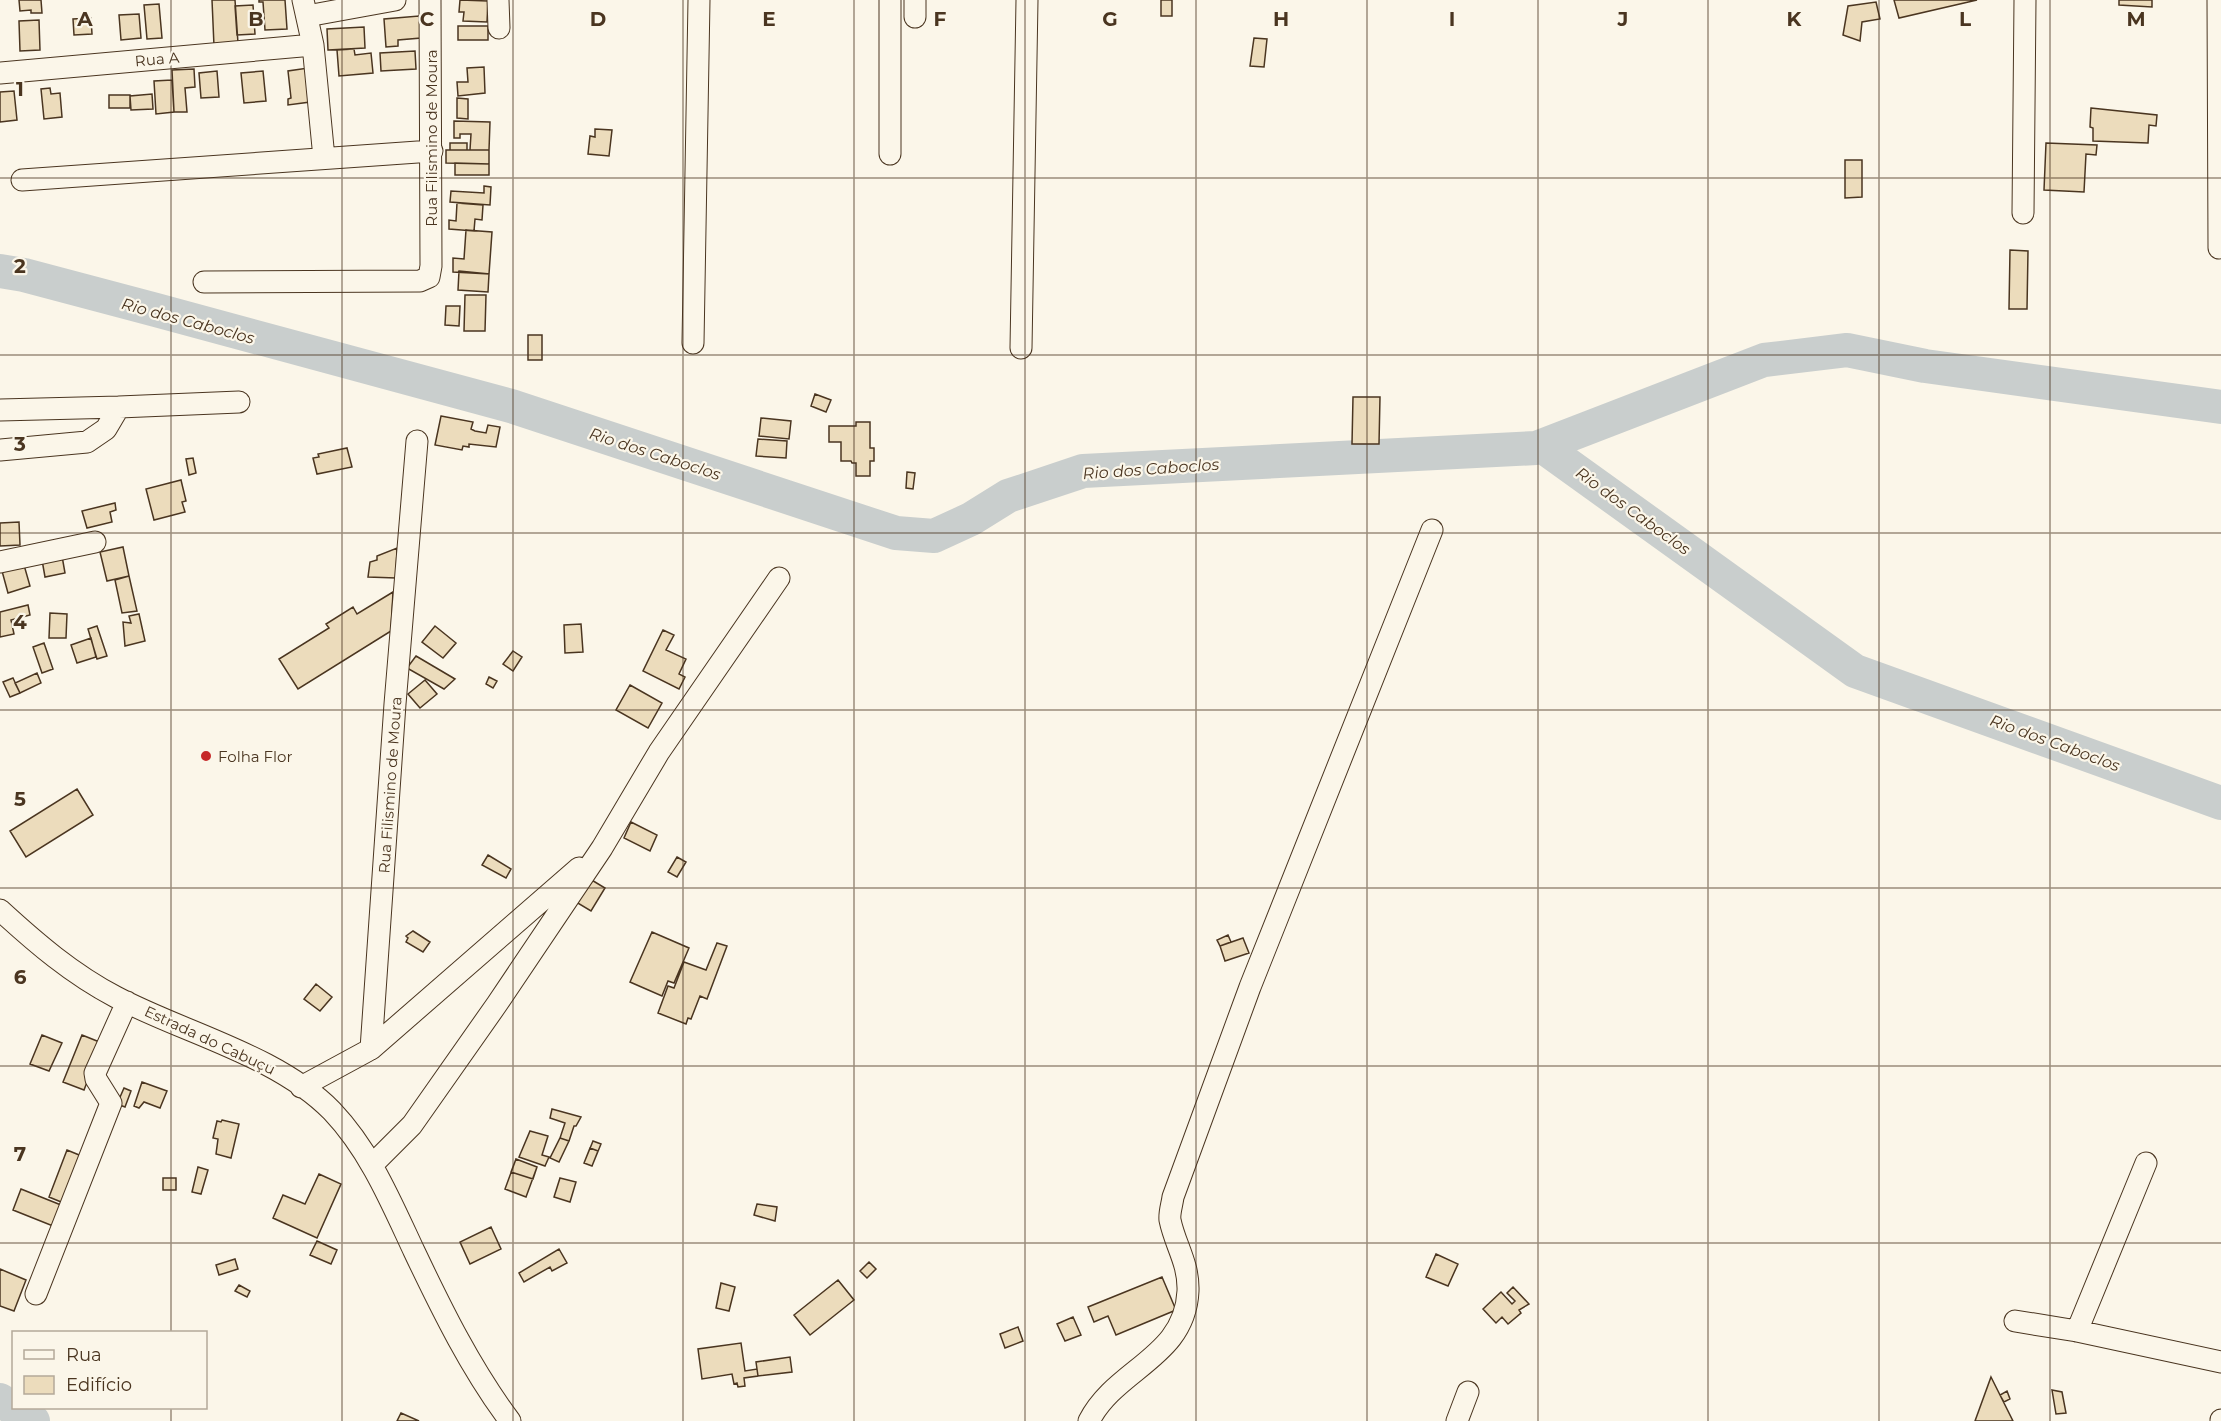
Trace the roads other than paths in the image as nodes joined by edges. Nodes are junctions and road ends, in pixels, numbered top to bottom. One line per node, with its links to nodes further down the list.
1 (395, 0): 9 (street)
2 (430, 0): 13 (street, Rua Filismino de Moura)
3 (498, 0): 10 (street)
4 (699, 0): 20 (street)
5 (890, 0): 14 (street)
6 (1027, 0): 21 (street)
7 (2025, 0): 17 (street)
8 (2218, 0): 18 (street)
9 (305, 8): 11 (street)
10 (498, 28)
11 (313, 45): 12 (street, Rua A); 15 (street)
12 (0, 73)
13 (432, 150): 15 (street); 19 (street, Rua Filismino de Moura)
14 (890, 154)
15 (324, 158): 16 (street)
16 (22, 180)
17 (2024, 213)
18 (2219, 248)
19 (204, 282)
20 (693, 343)
21 (1021, 348)
22 (239, 402): 23 (street)
23 (119, 407): 24 (street); 26 (street)
24 (0, 410)
25 (417, 441): 34 (street, Rua Filismino de Moura)
26 (0, 450)
27 (1432, 530): 44 (street)
28 (95, 542): 29 (street)
29 (0, 562)
30 (779, 578): 31 (street)
31 (602, 848): 34 (street); 37 (street)
32 (0, 910): 33 (street, Estrada do Cabuçu)
33 (126, 1002): 35 (street, Estrada do Cabuçu); 38 (street)
34 (371, 1049): 35 (street)
35 (301, 1087): 37 (street, Estrada do Cabuçu)
36 (2146, 1163): 40 (street)
37 (373, 1164): 43 (street, Estrada do Cabuçu)
38 (36, 1294)
39 (2015, 1321): 40 (street)
40 (2077, 1331): 41 (street)
41 (2221, 1362)
42 (1468, 1392): 45 (street)
43 (510, 1421)
44 (1089, 1421)
45 (1457, 1421)

